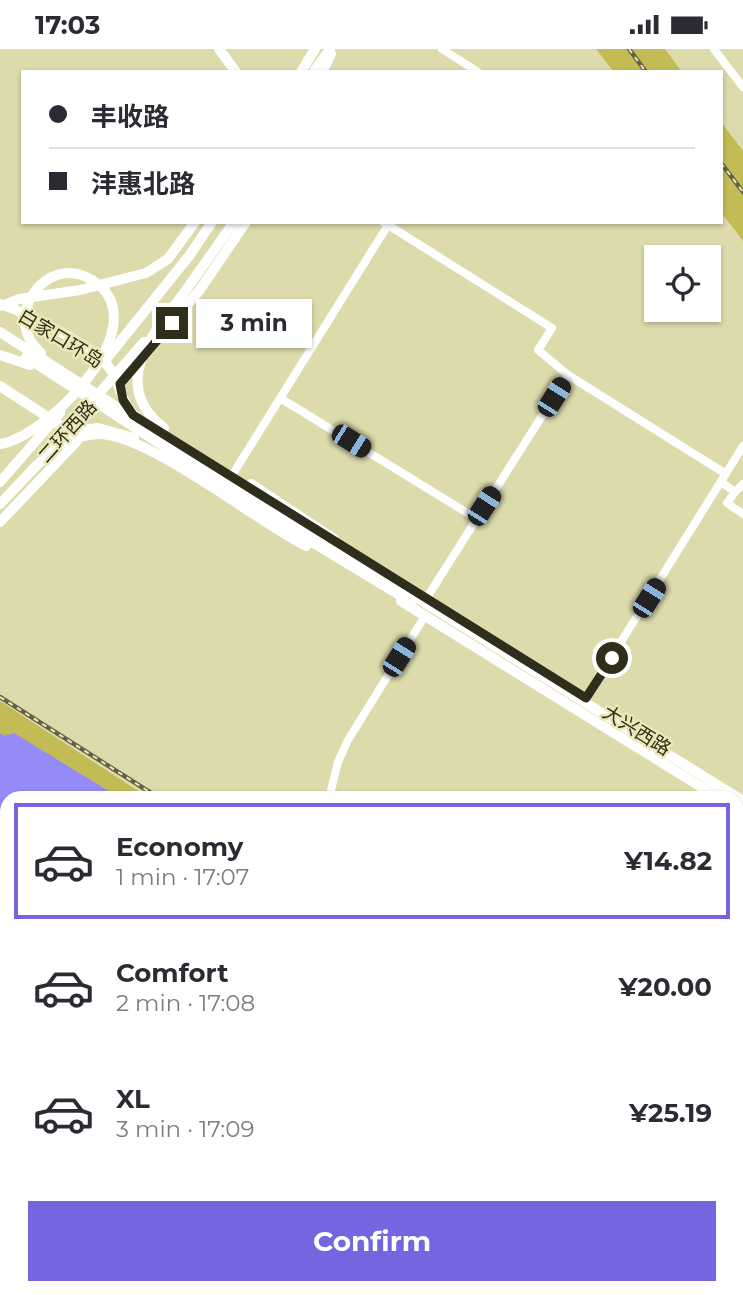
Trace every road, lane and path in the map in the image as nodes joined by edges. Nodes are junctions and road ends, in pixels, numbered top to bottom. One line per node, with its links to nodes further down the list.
1 (212, 49): 8 (main road)
2 (219, 49): 9 (main road)
3 (310, 49): 10 (main road)
4 (316, 49): 11 (highway)
5 (330, 49): 12 (highway)
6 (442, 49): 13 (street)
7 (714, 49): 14 (street)
8 (227, 70)
9 (235, 70)
10 (297, 70)
11 (302, 70)
12 (318, 70)
13 (475, 70)
14 (743, 87)
15 (194, 224): 21 (main road)
16 (211, 224): 29 (highway, 二环西路)
17 (232, 224): 20 (highway, 二环西路)
18 (245, 224): 27 (main road)
19 (385, 224): 26 (street); 30 (street)
20 (181, 297): 34 (highway, 二环西路); 44 (highway)
21 (1, 305): 27 (main road, 白家口环岛)
22 (0, 332): 25 (highway)
23 (0, 341): 25 (highway)
24 (0, 355): 25 (highway)
25 (55, 371): 29 (highway); 44 (highway)
26 (568, 375): 36 (street); 45 (street)
27 (120, 384): 31 (main road, 白家口环岛); 35 (main road, 大兴西路)
28 (0, 386): 31 (main road)
29 (78, 393): 32 (highway); 37 (highway, 二环西路)
30 (280, 398): 35 (street); 41 (street)
31 (98, 428): 43 (main road); 46 (main road, 大兴西路)
32 (0, 444)
33 (743, 446): 36 (street)
34 (32, 470): 40 (highway, 二环西路); 44 (highway)
35 (232, 477): 45 (main road, 大兴西路)
36 (723, 478): 39 (street); 47 (street)
37 (0, 482)
38 (743, 484): 39 (street)
39 (735, 492): 42 (street)
40 (0, 504)
41 (469, 514)
42 (743, 514)
43 (0, 522)
44 (375, 577): 50 (highway); 51 (highway)
45 (426, 599): 47 (main road, 大兴西路)
46 (425, 616): 48 (street); 49 (main road, 大兴西路)
47 (586, 698): 52 (main road, 大兴西路)
48 (331, 791)
49 (708, 791)
50 (715, 791)
51 (727, 791)
52 (737, 791)

